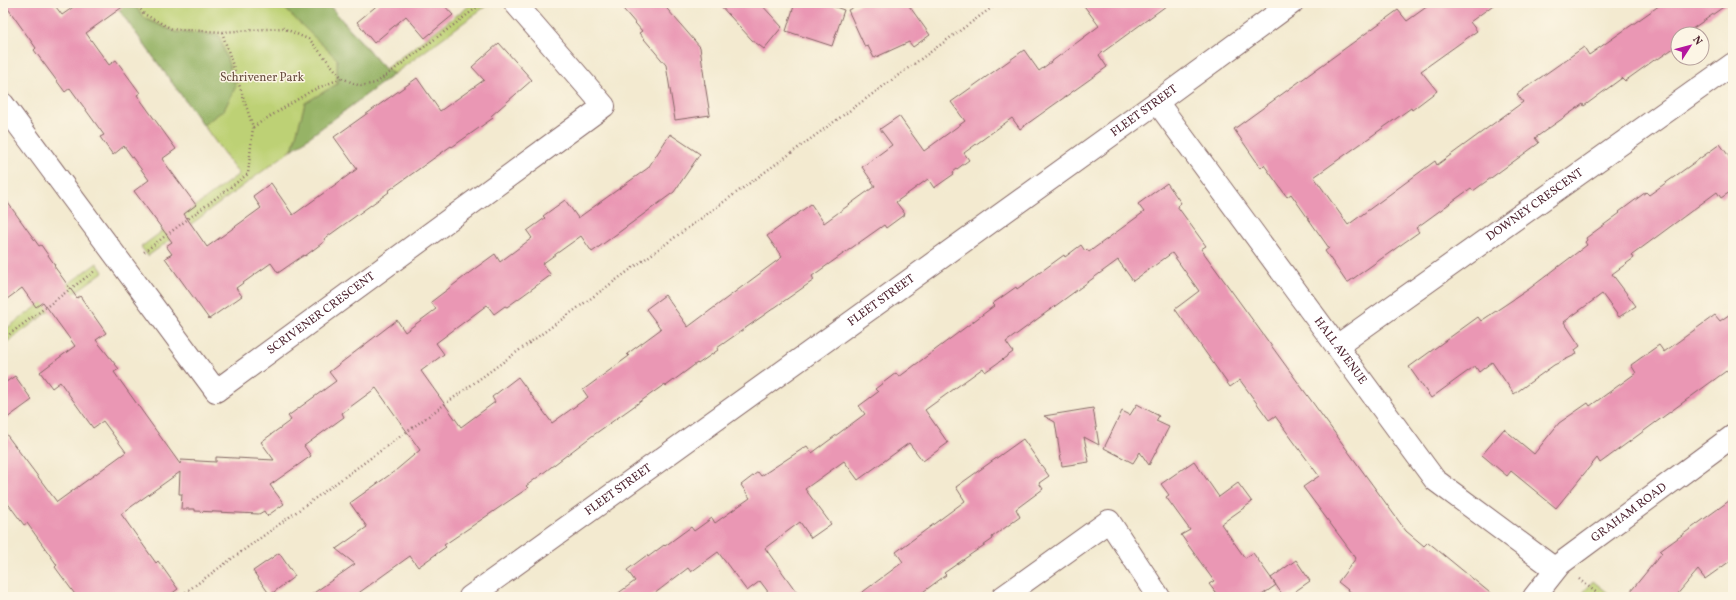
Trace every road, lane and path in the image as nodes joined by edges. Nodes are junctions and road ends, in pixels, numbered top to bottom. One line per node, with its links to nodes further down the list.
1 (136, 3): 6 (path)
2 (483, 3): 8 (path)
3 (515, 3): 10 (street, SCRIVENER CRESCENT)
4 (998, 3): 18 (path)
5 (1292, 3): 9 (street, FLEET STREET)
6 (222, 32): 8 (path); 11 (path)
7 (1733, 64): 15 (street, DOWNEY CRESCENT)
8 (342, 78): 11 (path)
9 (1157, 102): 15 (street, HALL AVENUE); 19 (street, FLEET STREET)
10 (3, 104)
11 (253, 127): 12 (path)
12 (145, 252)
13 (100, 268): 14 (path)
14 (3, 339)
15 (1337, 346): 17 (street, HALL AVENUE)
16 (1733, 436): 17 (street, GRAHAM ROAD)
17 (1555, 569): 22 (street, GRAHAM ROAD)
18 (179, 597)
19 (470, 597)
20 (1003, 597): 21 (street)
21 (1159, 597)
22 (1534, 597)

